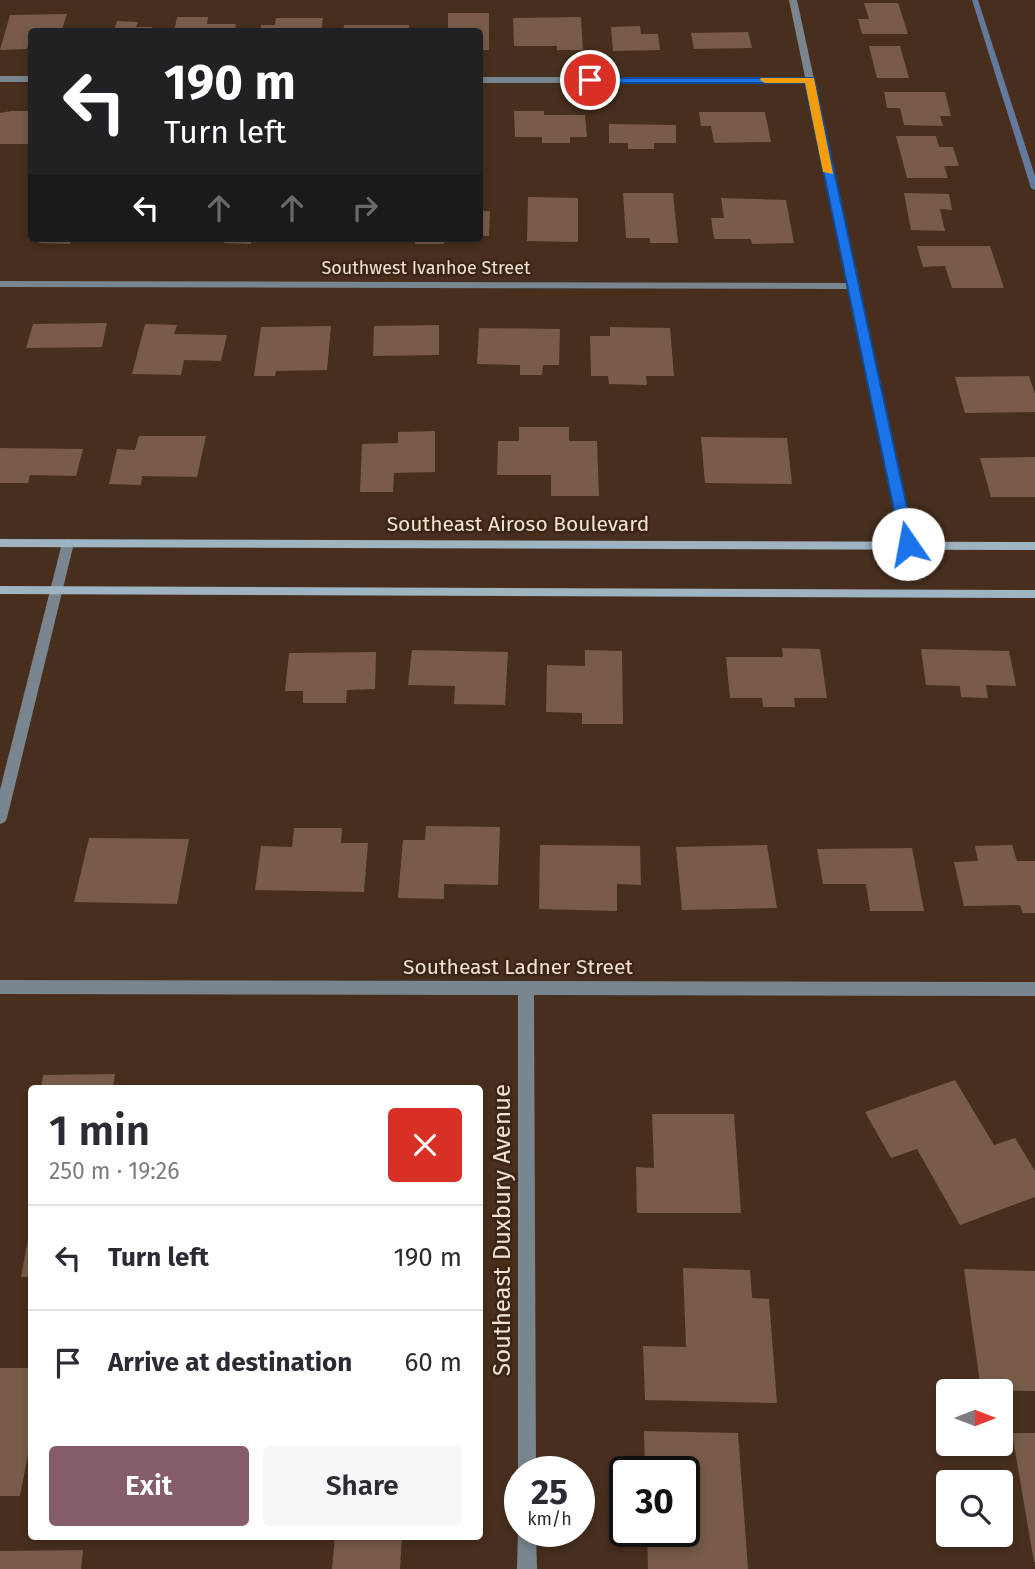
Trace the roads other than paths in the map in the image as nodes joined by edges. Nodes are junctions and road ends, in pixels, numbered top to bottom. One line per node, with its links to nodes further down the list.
1 (793, 0): 5 (street)
2 (0, 79): 3 (street)
3 (28, 79)
4 (483, 80): 5 (street)
5 (810, 80): 7 (street)
6 (0, 284): 7 (street, Southwest Ivanhoe Street)
7 (853, 286): 10 (street)
8 (0, 543): 9 (main road, Southeast Airoso Boulevard)
9 (68, 543): 10 (main road, Southeast Airoso Boulevard); 13 (street)
10 (908, 544): 11 (main road, Southeast Airoso Boulevard)
11 (1035, 546)
12 (0, 590): 13 (main road)
13 (57, 590): 14 (main road); 15 (street)
14 (1035, 594)
15 (0, 818)
16 (0, 986): 17 (street, Southeast Ladner Street)
17 (526, 988): 18 (street, Southeast Ladner Street); 19 (street, Southeast Duxbury Avenue)
18 (1035, 989)
19 (527, 1456)
20 (527, 1547): 21 (street)
21 (527, 1569)

